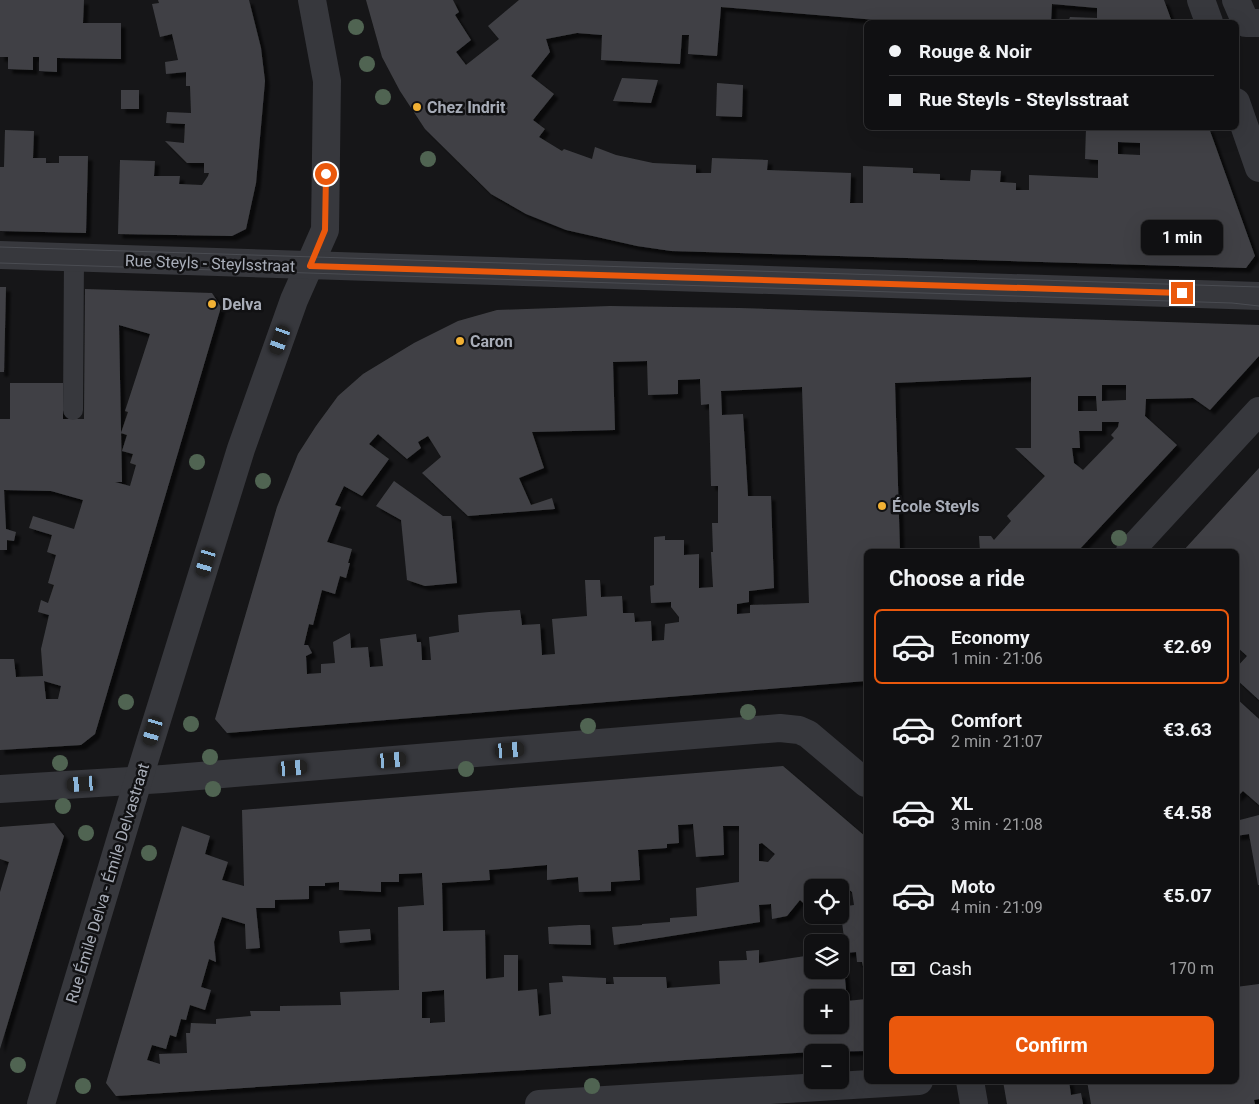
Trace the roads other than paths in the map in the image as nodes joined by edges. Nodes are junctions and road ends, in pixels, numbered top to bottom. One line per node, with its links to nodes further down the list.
1 (312, 0): 10 (street, Rue Émile Delva - Émile Delvastraat)
2 (1202, 0): 4 (street)
3 (1236, 0): 5 (street)
4 (1208, 20)
5 (1259, 22)
6 (1239, 110): 7 (street)
7 (1258, 162)
8 (0, 255): 9 (street, Rue Steyls - Steylsstraat)
9 (74, 258): 10 (street, Rue Steyls - Steylsstraat); 12 (lane)
10 (310, 266): 11 (street, Rue Steyls - Steylsstraat); 15 (street, Rue Émile Delva - Émile Delvastraat)
11 (1259, 296)
12 (73, 410)
13 (1259, 411): 14 (street)
14 (1132, 549)
15 (138, 781): 16 (street); 17 (street); 20 (street, Rue Émile Delva - Émile Delvastraat)
16 (864, 781)
17 (0, 789)
18 (869, 1084): 21 (street)
19 (971, 1084): 22 (street)
20 (41, 1104)
21 (539, 1104)
22 (974, 1104)

